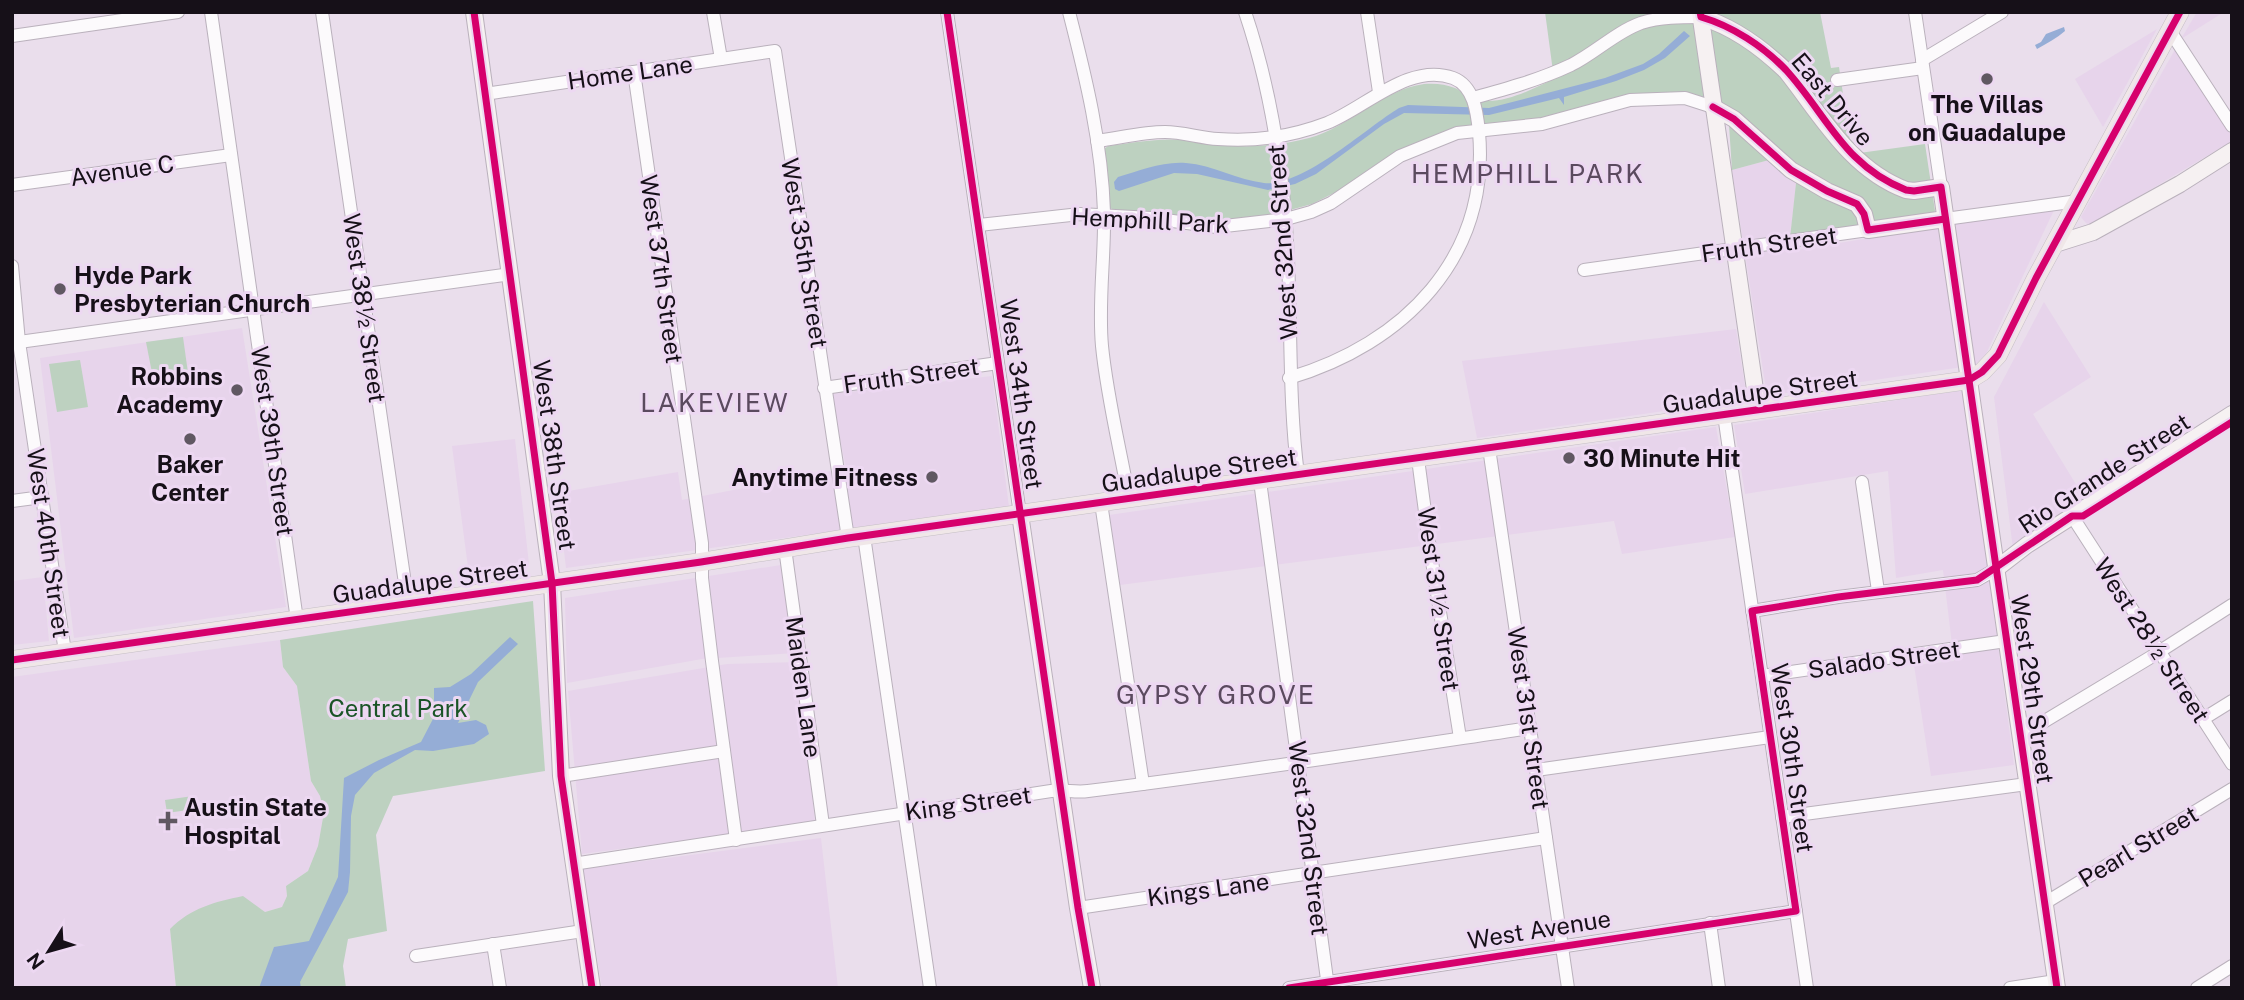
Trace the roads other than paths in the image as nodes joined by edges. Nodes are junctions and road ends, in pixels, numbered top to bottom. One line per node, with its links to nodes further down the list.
1 (178, 12): 15 (street)
2 (211, 12): 29 (street, West 39th Street)
3 (322, 12): 43 (street, West 38½ Street)
4 (474, 12): 22 (street, West 38th Street)
5 (713, 12): 17 (street)
6 (947, 12): 36 (street, West 34th Street)
7 (1069, 12): 27 (street)
8 (1245, 12): 26 (street, West 32nd Street)
9 (1367, 12): 21 (street)
10 (1915, 12): 18 (street, West 29th Street)
11 (2002, 12): 18 (street)
12 (2180, 12): 14 (main road)
13 (1700, 15): 23 (street); 24 (street, Hemphill Park); 31 (street, East Drive)
14 (2170, 31): 25 (street); 32 (main road)
15 (12, 36)
16 (775, 51): 17 (street, Home Lane); 49 (street, West 35th Street)
17 (721, 59): 19 (street, Home Lane)
18 (1923, 64): 20 (street); 31 (street, West 29th Street)
19 (634, 72): 22 (street, Home Lane); 68 (street, West 37th Street)
20 (1837, 80)
21 (1379, 92): 24 (street); 26 (street)
22 (485, 94): 42 (street, West 38th Street)
23 (1713, 107): 24 (street, Hemphill Park); 37 (street); 39 (street)
24 (1476, 113): 34 (street, Hemphill Park); 47 (street)
25 (2232, 126)
26 (1276, 137): 27 (street); 34 (street, West 32nd Street)
27 (1097, 141): 33 (street)
28 (2232, 151): 38 (street)
29 (231, 155): 30 (street, Avenue C); 44 (street, West 39th Street)
30 (12, 185)
31 (1941, 187): 35 (street, West 29th Street)
32 (2078, 201): 35 (street, Fruth Street); 38 (main road)
33 (1104, 214): 34 (street, Hemphill Park); 36 (street, Hemphill Park); 59 (street)
34 (1286, 219): 47 (street, West 32nd Street)
35 (1945, 219): 37 (street, Fruth Street); 48 (street, West 29th Street)
36 (979, 225): 46 (street, West 34th Street)
37 (1868, 230): 39 (street, Fruth Street)
38 (2055, 244): 48 (main road)
39 (1734, 249): 41 (street, Fruth Street); 50 (street)
40 (12, 266): 45 (street, West 40th Street)
41 (1584, 270)
42 (511, 274): 43 (street); 70 (street, West 38th Street)
43 (362, 294): 44 (street); 72 (street, West 38½ Street)
44 (254, 309): 45 (street); 75 (street, West 39th Street)
45 (16, 342): 58 (street, West 40th Street)
46 (999, 363): 49 (street, Fruth Street); 62 (street, West 34th Street)
47 (1289, 378): 55 (street, West 32nd Street)
48 (1969, 380): 50 (main road, Guadalupe Street); 64 (street, West 29th Street)
49 (824, 388): 65 (street, West 35th Street)
50 (1758, 410): 52 (main road, Guadalupe Street)
51 (2232, 414): 63 (street, Rio Grande Street)
52 (1724, 415): 53 (main road, Guadalupe Street); 74 (street, West 30th Street)
53 (1489, 448): 54 (main road, Guadalupe Street); 83 (street, West 31st Street)
54 (1418, 459): 55 (main road, Guadalupe Street); 86 (street, West 31½ Street)
55 (1298, 475): 56 (main road, Guadalupe Street)
56 (1259, 481): 59 (main road, Guadalupe Street); 88 (street, West 32nd Street)
57 (1862, 482): 71 (street)
58 (42, 497): 60 (street); 77 (street, West 40th Street)
59 (1129, 499): 61 (main road, Guadalupe Street)
60 (12, 501)
61 (1101, 503): 62 (main road, Guadalupe Street); 92 (street)
62 (1020, 514): 65 (main road, Guadalupe Street); 95 (street, West 34th Street)
63 (2072, 516): 66 (street, Rio Grande Street); 78 (street, West 28½ Street)
64 (1990, 530): 66 (street); 69 (street, West 29th Street)
65 (856, 537): 67 (main road, Guadalupe Street); 96 (street, West 35th Street)
66 (2027, 545): 69 (street, Rio Grande Street)
67 (785, 548): 68 (main road, Guadalupe Street); 98 (street, Maiden Lane)
68 (701, 562): 70 (main road, Guadalupe Street); 87 (street, West 37th Street)
69 (1996, 569): 71 (street, Rio Grande Street); 76 (street, West 29th Street)
70 (552, 583): 72 (main road, Guadalupe Street); 91 (street, West 38th Street)
71 (1878, 591): 74 (street, Rio Grande Street)
72 (408, 604): 75 (main road, Guadalupe Street)
73 (2232, 605): 78 (street)
74 (1752, 611): 80 (street, West 30th Street)
75 (297, 620): 77 (main road, Guadalupe Street)
76 (2007, 641): 80 (street, Salado Street); 84 (street, West 29th Street)
77 (65, 652): 79 (main road, Guadalupe Street)
78 (2160, 652): 82 (street, West 28½ Street); 84 (street)
79 (12, 660)
80 (1762, 676): 85 (street, West 30th Street)
81 (2232, 701): 82 (street)
82 (2203, 719): 89 (street, West 28½ Street)
83 (1530, 728): 86 (street, King Street); 90 (street, West 31st Street)
84 (2020, 736): 93 (street, West 29th Street)
85 (1770, 737): 90 (street); 97 (street, West 30th Street)
86 (1460, 738): 88 (street, King Street)
87 (724, 751): 91 (street); 100 (street, West 37th Street)
88 (1299, 762): 92 (street, King Street); 102 (street, West 32nd Street)
89 (2232, 764)
90 (1536, 770): 99 (street, West 31st Street)
91 (561, 776): 101 (street, West 38th Street)
92 (1143, 784): 95 (street, King Street)
93 (2027, 784): 97 (street); 103 (street, West 29th Street)
94 (2232, 789): 103 (street, Pearl Street)
95 (1061, 790): 96 (street, King Street); 104 (street, West 34th Street)
96 (903, 812): 98 (street, King Street); 116 (street, West 35th Street)
97 (1782, 817): 105 (street, West 30th Street)
98 (822, 825): 100 (street, King Street)
99 (1546, 838): 102 (street, Kings Lane); 109 (street, West 31st Street)
100 (736, 840): 101 (street, King Street)
101 (573, 864): 107 (street, West 38th Street)
102 (1314, 873): 104 (street, Kings Lane); 113 (street, West 32nd Street)
103 (2045, 903): 112 (street, West 29th Street)
104 (1078, 908): 117 (street, West 34th Street)
105 (1796, 911): 106 (street, West Avenue); 121 (street, West 30th Street)
106 (1710, 923): 109 (street, West Avenue); 120 (street)
107 (583, 931): 108 (street); 115 (street, West 38th Street)
108 (493, 944): 110 (street); 114 (street)
109 (1561, 945): 113 (street, West Avenue); 119 (street, West 31st Street)
110 (415, 956)
111 (2232, 966): 123 (street)
112 (2056, 984): 122 (street)
113 (1328, 985): 118 (street, West Avenue)
114 (500, 988)
115 (592, 988)
116 (930, 988)
117 (1092, 988)
118 (1289, 988)
119 (1568, 988)
120 (1719, 988)
121 (1807, 988)
122 (2010, 988)
123 (2197, 988)

